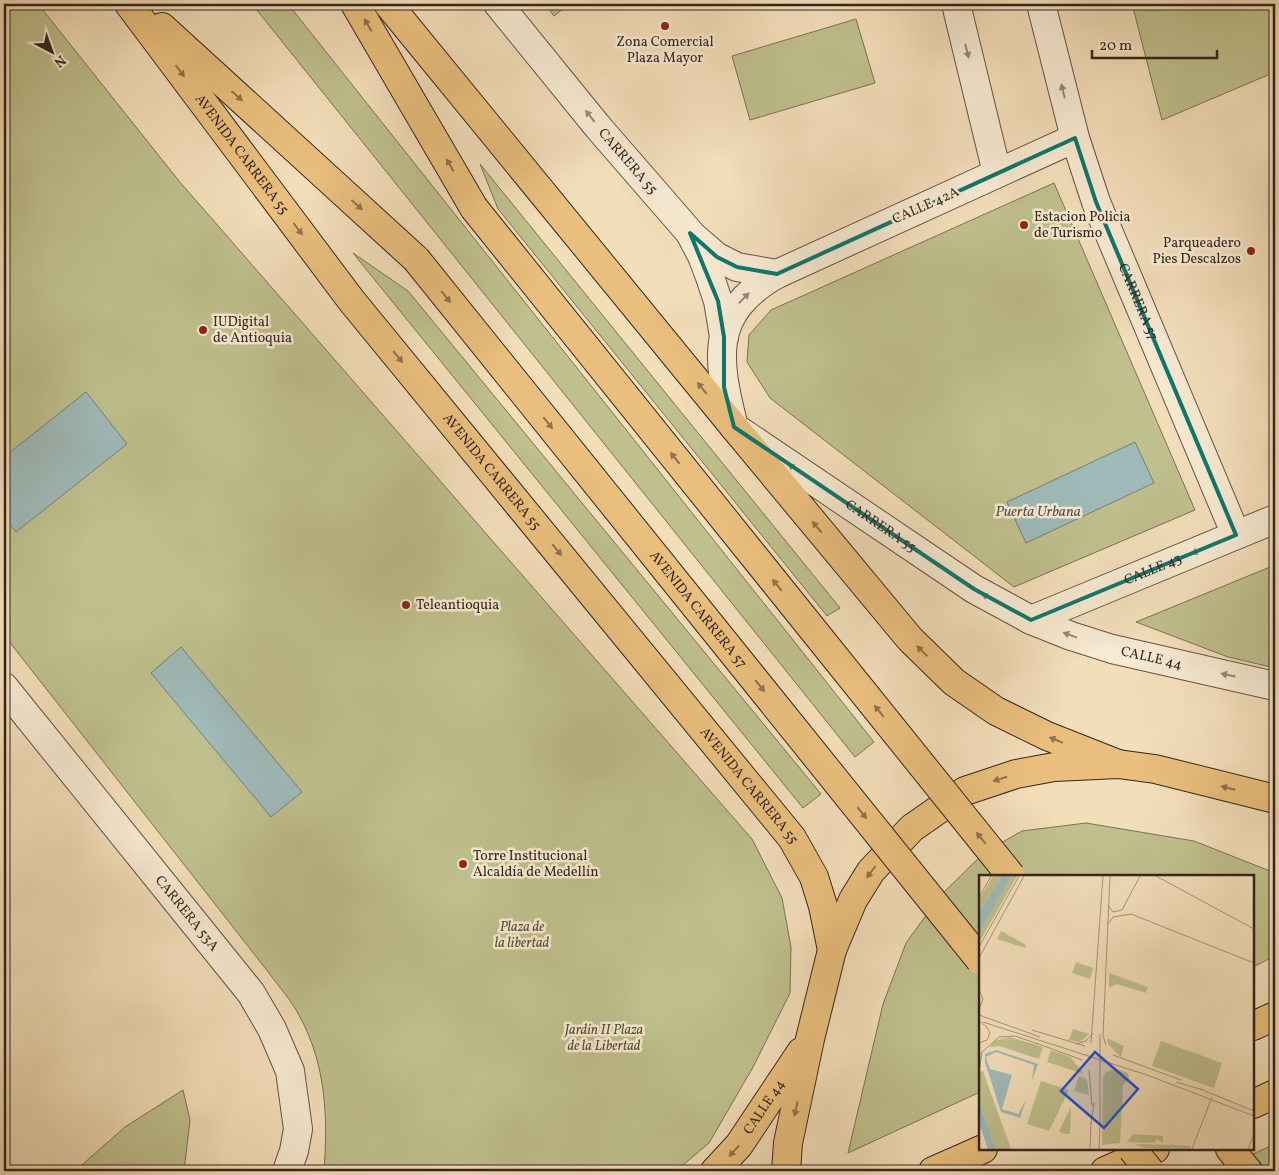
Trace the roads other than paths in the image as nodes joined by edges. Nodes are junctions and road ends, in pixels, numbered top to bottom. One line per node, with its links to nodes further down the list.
1 (129, 4): 23 (main road, AVENIDA CARRERA 55, one-way to 23)
2 (137, 4): 11 (main road, AVENIDA CARRERA 55, one-way to 11)
3 (355, 4): 22 (main road, one-way to 3, bridge)
4 (388, 4): 14 (main road, one-way to 4)
5 (498, 4): 10 (street, CARRERA 55, one-way to 5)
6 (956, 4): 9 (street, one-way to 9)
7 (1041, 4): 8 (street, CARRERA 57, one-way to 7)
8 (1075, 138): 9 (street, CALLE 42A); 16 (street, CARRERA 57)
9 (997, 173): 12 (street, CALLE 42A)
10 (690, 233): 12 (street); 13 (street, CARRERA 55)
11 (416, 259): 24 (main road, AVENIDA CARRERA 57, one-way to 24, bridge)
12 (777, 274): 13 (street, CALLE 42A, one-way to 12)
13 (724, 337): 14 (street, CALLE 42A)
14 (734, 427): 17 (street, CARRERA 55, one-way to 14); 20 (main road, one-way to 14)
15 (1275, 519): 16 (street, CALLE 43)
16 (1236, 535): 17 (street, CALLE 43, one-way to 17)
17 (1031, 620): 18 (street, CALLE 44, one-way to 17)
18 (1275, 686)
19 (4, 687): 34 (street, CARRERA 53A)
20 (1118, 764): 21 (main road, one-way to 20); 23 (main road, one-way to 23)
21 (1275, 799)
22 (1010, 875)
23 (832, 950): 27 (main road)
24 (979, 959)
25 (1275, 1016): 26 (main road)
26 (1254, 1026)
27 (810, 1039): 35 (main road, CALLE 44, one-way to 35); 36 (main road, one-way to 36)
28 (1275, 1094): 29 (main road)
29 (1254, 1104)
30 (981, 1150): 37 (main road)
31 (1133, 1150): 39 (main road, bridge)
32 (1153, 1150): 38 (main road)
33 (1231, 1150): 40 (main road)
34 (287, 1171)
35 (715, 1171)
36 (786, 1171)
37 (933, 1171)
38 (1105, 1171)
39 (1150, 1171)
40 (1248, 1171)

